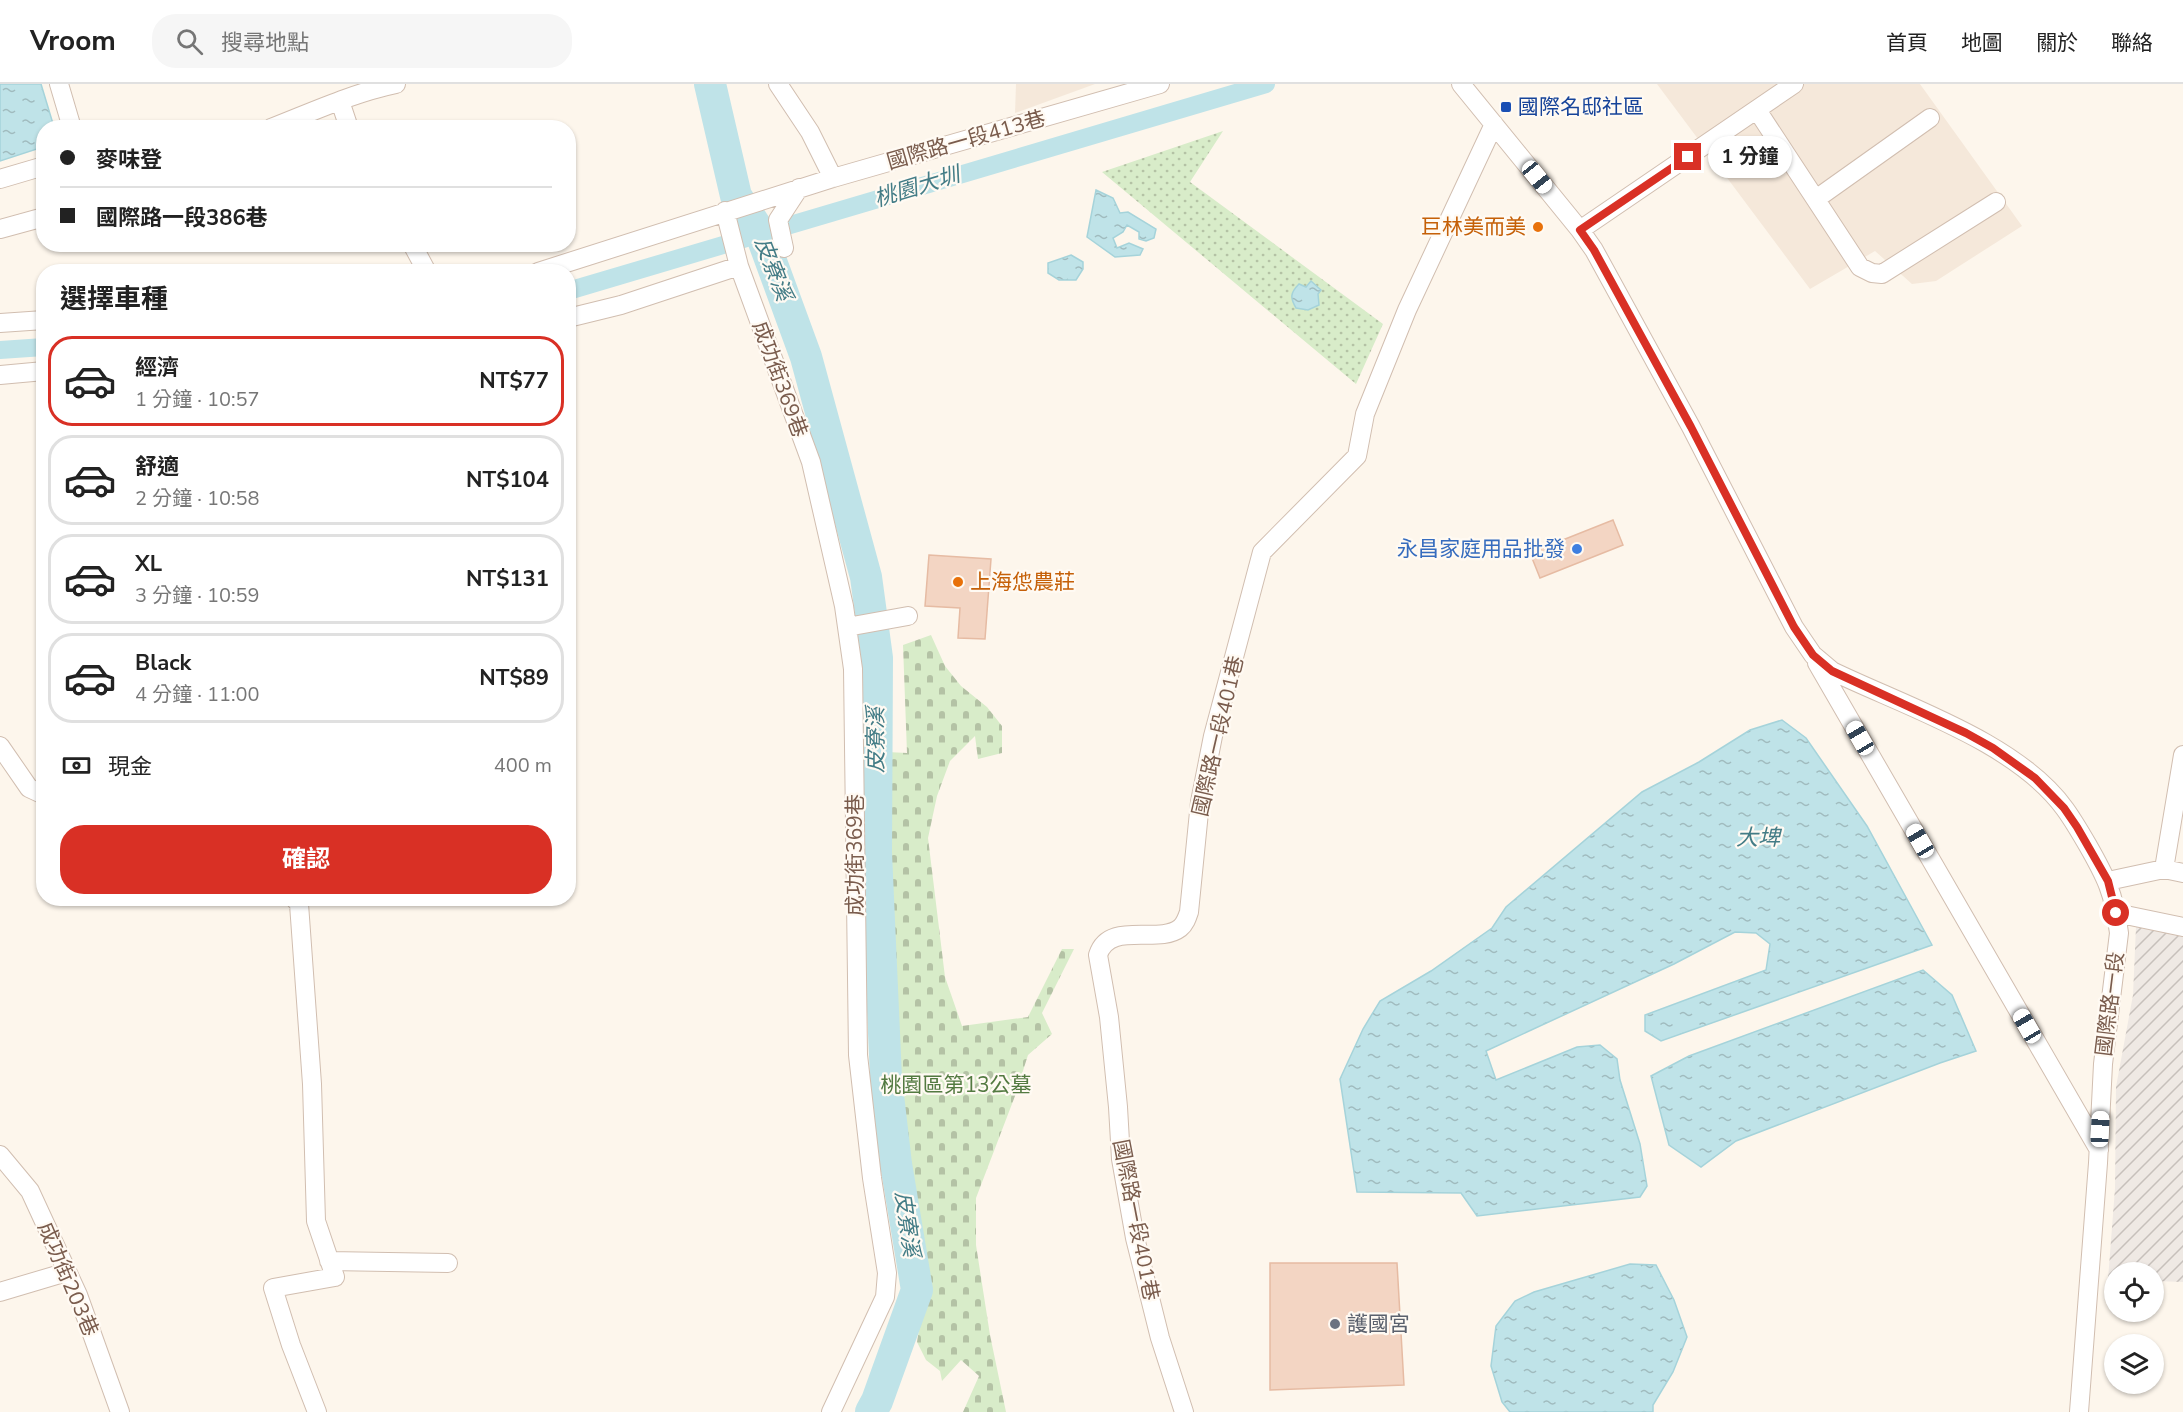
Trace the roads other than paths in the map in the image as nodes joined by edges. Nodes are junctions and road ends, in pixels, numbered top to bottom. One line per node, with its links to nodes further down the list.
1 (59, 84): 11 (street)
2 (396, 84): 8 (street)
3 (778, 84): 16 (street)
4 (1160, 84): 7 (street, 國際路一段413巷)
5 (1461, 84): 14 (street, 國際路一段)
6 (1794, 84): 9 (street)
7 (1132, 88): 16 (street, 國際路一段413巷)
8 (348, 94): 12 (street); 13 (street)
9 (1757, 110): 19 (street); 24 (street)
10 (1930, 118): 19 (street)
11 (70, 120)
12 (289, 120)
13 (349, 120)
14 (1494, 124): 24 (street, 國際路一段); 54 (street, 國際路一段401巷)
15 (36, 168): 17 (street)
16 (833, 178): 18 (street, 國際路一段413巷)
17 (0, 179)
18 (800, 188): 21 (street, 國際路一段413巷); 25 (street)
19 (1816, 199): 20 (street)
20 (1996, 202)
21 (725, 211): 26 (street); 27 (street, 成功街369巷)
22 (36, 219): 23 (street)
23 (0, 229)
24 (1580, 230): 35 (street, 國際路一段)
25 (784, 248)
26 (563, 264)
27 (739, 266): 28 (street); 34 (street, 成功街369巷)
28 (576, 316)
29 (36, 320): 30 (street)
30 (0, 322)
31 (36, 372): 32 (street)
32 (0, 375)
33 (908, 616): 34 (street)
34 (848, 627): 53 (street, 成功街369巷)
35 (1813, 655): 41 (street, 國際路一段); 45 (street, 國際路一段)
36 (0, 746): 38 (street)
37 (2183, 756): 39 (street)
38 (36, 791)
39 (2164, 869): 40 (street); 41 (street)
40 (2183, 873)
41 (2108, 881): 43 (street, 國際路一段)
42 (300, 906): 47 (street)
43 (2116, 913): 44 (street); 45 (street, 國際路一段)
44 (2183, 927)
45 (2099, 1150): 55 (street, 國際路一段)
46 (0, 1155): 49 (street, 成功街203巷)
47 (329, 1261): 48 (street); 52 (street)
48 (448, 1263)
49 (67, 1272): 50 (street); 51 (street, 成功街203巷)
50 (0, 1292)
51 (120, 1412)
52 (317, 1412)
53 (831, 1412)
54 (1184, 1412)
55 (2079, 1412)

